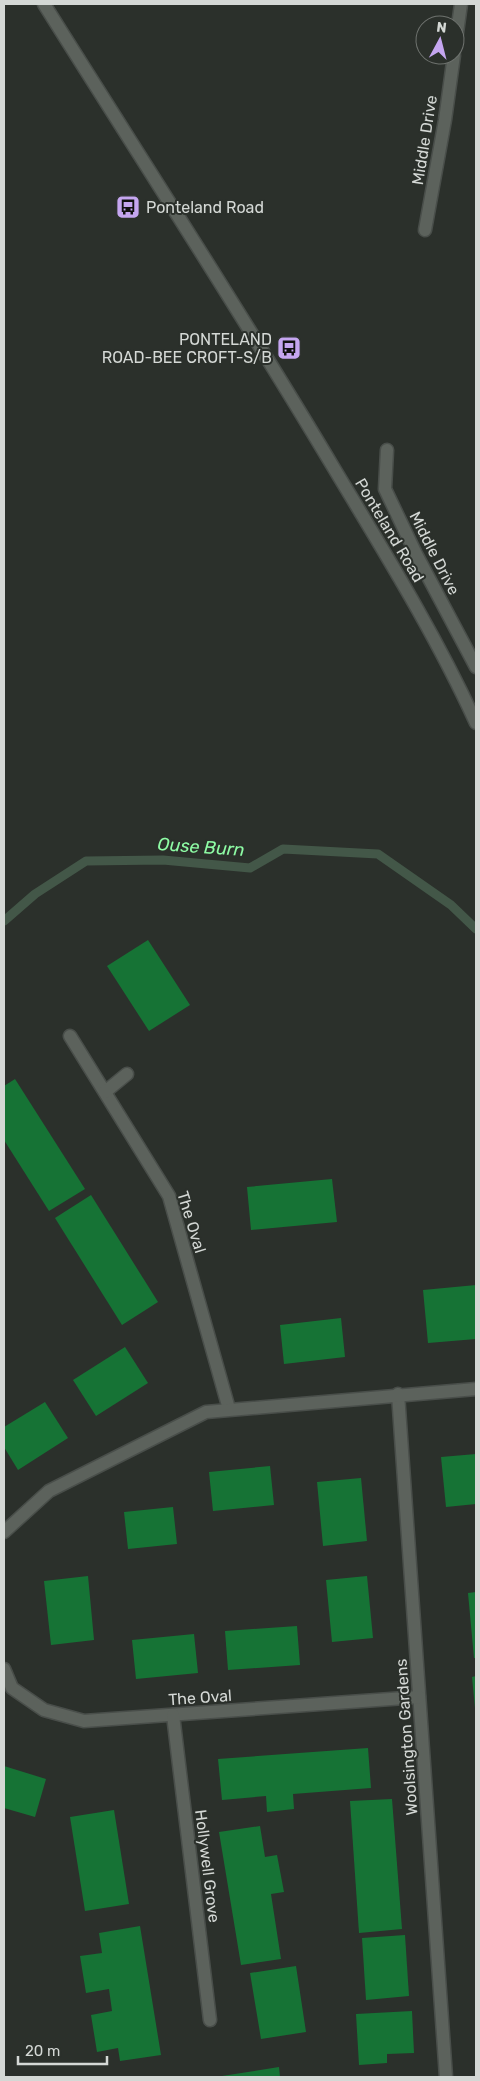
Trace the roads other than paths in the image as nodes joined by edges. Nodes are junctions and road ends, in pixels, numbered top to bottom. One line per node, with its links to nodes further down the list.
1 (44, 4): 6 (street, Ponteland Road)
2 (453, 65): 3 (street, Middle Drive)
3 (425, 230)
4 (387, 450): 5 (street, Middle Drive)
5 (476, 667)
6 (476, 723)
7 (70, 1036): 9 (street, The Oval)
8 (127, 1074): 9 (street)
9 (104, 1092): 12 (street, The Oval)
10 (476, 1389): 11 (street)
11 (398, 1394): 12 (street); 15 (street, Woolsington Gardens)
12 (229, 1409): 13 (street)
13 (4, 1532)
14 (4, 1669): 16 (street, The Oval)
15 (419, 1697): 16 (street, The Oval); 18 (street, Woolsington Gardens)
16 (173, 1715): 17 (street, Hollywell Grove)
17 (210, 2020)
18 (446, 2077)

